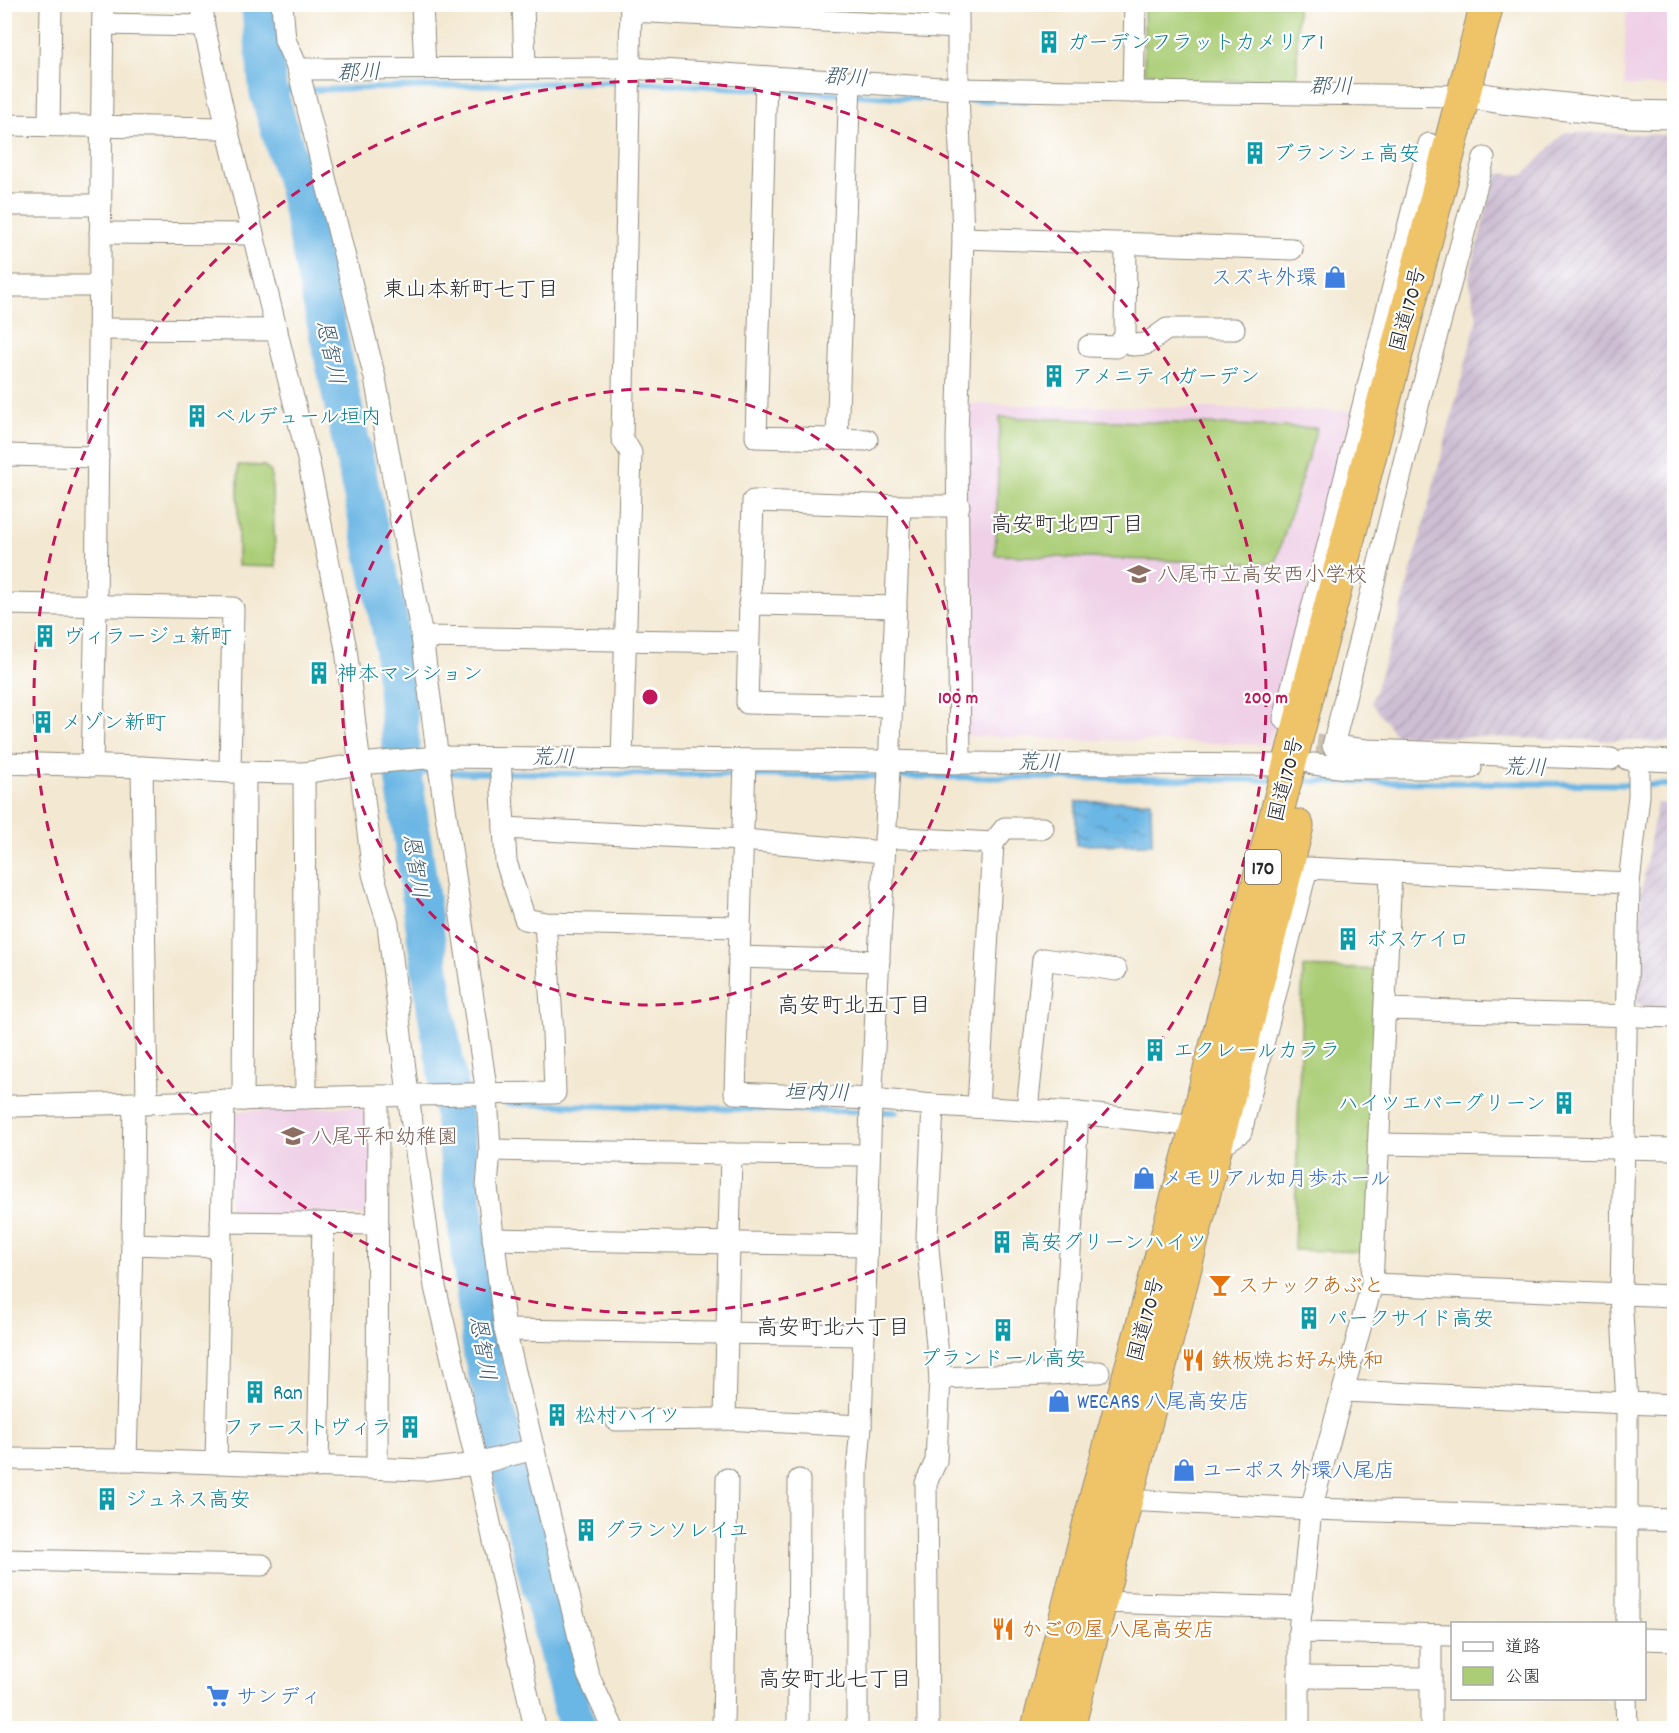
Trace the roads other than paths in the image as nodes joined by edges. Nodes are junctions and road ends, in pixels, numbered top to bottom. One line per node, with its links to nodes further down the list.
1 (51, 4): 25 (street)
2 (202, 4): 12 (street)
3 (282, 4): 17 (street)
4 (422, 4): 14 (street)
5 (523, 4): 15 (street)
6 (958, 4): 13 (street)
7 (1135, 4): 19 (street)
8 (1486, 4): 21 (highway, 国道170号 / 170)
9 (1508, 4): 21 (highway, 国道170号 / 170)
10 (631, 8): 13 (street); 16 (street)
11 (103, 14): 12 (street); 26 (street)
12 (204, 26): 27 (street)
13 (958, 28): 22 (street)
14 (425, 68): 15 (street); 17 (street)
15 (525, 68): 16 (street)
16 (629, 78): 18 (street); 56 (street)
17 (301, 82): 55 (street)
18 (766, 85): 20 (street); 45 (street)
19 (1133, 92): 21 (street); 22 (street)
20 (849, 93): 22 (street); 45 (street)
21 (1474, 96): 23 (street); 44 (highway, 国道170号 / 170)
22 (959, 98): 34 (street)
23 (1674, 115)
24 (4, 125): 25 (street)
25 (49, 125): 26 (street)
26 (102, 125): 27 (street); 31 (street)
27 (227, 128): 33 (street)
28 (1430, 144): 44 (street)
29 (1484, 158): 44 (street)
30 (4, 205): 31 (street)
31 (101, 205): 32 (street)
32 (100, 233): 33 (street); 38 (street)
33 (253, 234): 41 (street)
34 (963, 238): 35 (street); 50 (street)
35 (1126, 243): 36 (street); 42 (street)
36 (1292, 249)
37 (4, 286): 38 (street)
38 (100, 286): 39 (street)
39 (99, 329): 41 (street); 48 (street)
40 (1234, 329): 42 (street)
41 (277, 330): 65 (street)
42 (1125, 337): 43 (street)
43 (1089, 346)
44 (1397, 387): 59 (highway, 国道170号 / 170); 61 (street)
45 (837, 439): 46 (street)
46 (867, 440)
47 (4, 455): 48 (street)
48 (98, 457): 52 (street)
49 (900, 506): 50 (street); 53 (street); 54 (street)
50 (959, 506): 64 (street)
51 (4, 604): 52 (street)
52 (96, 604): 66 (street); 70 (street)
53 (749, 604): 54 (street); 57 (street)
54 (896, 607): 58 (street)
55 (422, 637): 56 (street); 68 (street)
56 (626, 639): 57 (street); 60 (street)
57 (748, 642): 58 (street)
58 (892, 706): 72 (street)
59 (1296, 756): 61 (street); 64 (street); 102 (highway, 国道170号 / 170)
60 (622, 759): 69 (street); 71 (street)
61 (1611, 759): 74 (street)
62 (1674, 761): 74 (street)
63 (4, 763): 66 (street)
64 (960, 763): 72 (street)
65 (360, 764): 68 (street); 73 (street); 91 (street)
66 (92, 766): 67 (street)
67 (142, 767): 70 (street); 95 (street)
68 (439, 768): 69 (street); 90 (street)
69 (501, 769): 75 (street)
70 (238, 772): 73 (street); 94 (street)
71 (745, 772): 72 (street); 77 (street)
72 (889, 772): 79 (street)
73 (304, 773): 93 (street)
74 (1639, 777): 81 (street)
75 (504, 828): 77 (street); 82 (street)
76 (1043, 828): 78 (street)
77 (743, 840): 79 (street); 83 (street)
78 (993, 843): 79 (street); 98 (street)
79 (885, 844): 85 (street)
80 (1391, 872): 81 (street); 87 (street); 102 (street)
81 (1629, 883): 88 (street)
82 (545, 923): 83 (street); 90 (street)
83 (740, 927): 84 (street)
84 (739, 957): 85 (street); 97 (street)
85 (879, 961): 97 (street)
86 (1116, 970): 100 (street)
87 (1385, 1009): 88 (street); 103 (street)
88 (1627, 1016): 89 (street); 104 (street)
89 (1674, 1017)
90 (487, 1094): 91 (street); 106 (street)
91 (411, 1095): 92 (street); 136 (street)
92 (378, 1096): 93 (street); 111 (street)
93 (306, 1098): 94 (street)
94 (234, 1100): 95 (street); 109 (street)
95 (140, 1104): 96 (street); 114 (street)
96 (4, 1106)
97 (871, 1107): 99 (street); 108 (street)
98 (978, 1107): 99 (street); 100 (street)
99 (933, 1110): 125 (street)
100 (1027, 1110): 101 (street)
101 (1078, 1119): 102 (street); 124 (street)
102 (1205, 1138): 141 (highway, 国道170号 / 170)
103 (1378, 1144): 104 (street); 117 (street)
104 (1624, 1149): 105 (street); 118 (street)
105 (1674, 1149)
106 (490, 1150): 107 (street); 112 (street)
107 (731, 1154): 108 (street); 113 (street)
108 (869, 1155): 115 (street)
109 (221, 1222): 110 (street); 116 (street)
110 (323, 1223): 111 (street); 137 (street)
111 (378, 1224): 138 (street)
112 (493, 1239): 113 (street); 120 (street)
113 (729, 1242): 115 (street); 121 (street)
114 (132, 1244): 116 (street); 134 (street)
115 (867, 1245): 122 (street)
116 (221, 1247): 135 (street)
117 (1372, 1284): 118 (street); 126 (street)
118 (1621, 1294): 119 (street); 127 (street)
119 (1674, 1296)
120 (505, 1330): 121 (street); 132 (street)
121 (727, 1333): 122 (street); 129 (street)
122 (864, 1335): 131 (street)
123 (1099, 1372): 124 (street)
124 (1064, 1374): 125 (street)
125 (940, 1378): 163 (street)
126 (1343, 1391): 127 (street); 142 (street)
127 (1627, 1404): 128 (street); 143 (street)
128 (1674, 1405)
129 (725, 1419): 130 (street); 131 (street)
130 (616, 1420)
131 (861, 1425): 162 (street)
132 (534, 1449): 136 (street); 159 (street)
133 (4, 1459): 134 (street)
134 (126, 1460): 135 (street)
135 (216, 1463): 137 (street)
136 (477, 1464): 138 (street); 158 (street)
137 (318, 1467): 138 (street)
138 (377, 1468)
139 (727, 1479): 160 (street)
140 (799, 1480): 161 (street)
141 (1111, 1497): 142 (street); 147 (highway, 国道170号 / 170); 164 (highway, 国道170号 / 170)
142 (1311, 1509): 143 (street); 148 (street)
143 (1626, 1519): 144 (street); 149 (street)
144 (1674, 1520)
145 (4, 1560): 146 (street)
146 (262, 1565)
147 (1099, 1602): 148 (street); 165 (highway, 国道170号 / 170)
148 (1302, 1608): 150 (street)
149 (1627, 1622)
150 (1299, 1632): 151 (street); 155 (street)
151 (1451, 1635)
152 (1646, 1639): 153 (street)
153 (1674, 1640)
154 (1431, 1645): 156 (street)
155 (1299, 1677): 156 (street); 166 (street)
156 (1431, 1678): 167 (street)
157 (1626, 1700): 168 (street)
158 (535, 1728)
159 (613, 1728)
160 (723, 1728)
161 (798, 1728)
162 (857, 1728)
163 (928, 1728)
164 (1038, 1728)
165 (1068, 1728)
166 (1299, 1728)
167 (1431, 1728)
168 (1627, 1728)

